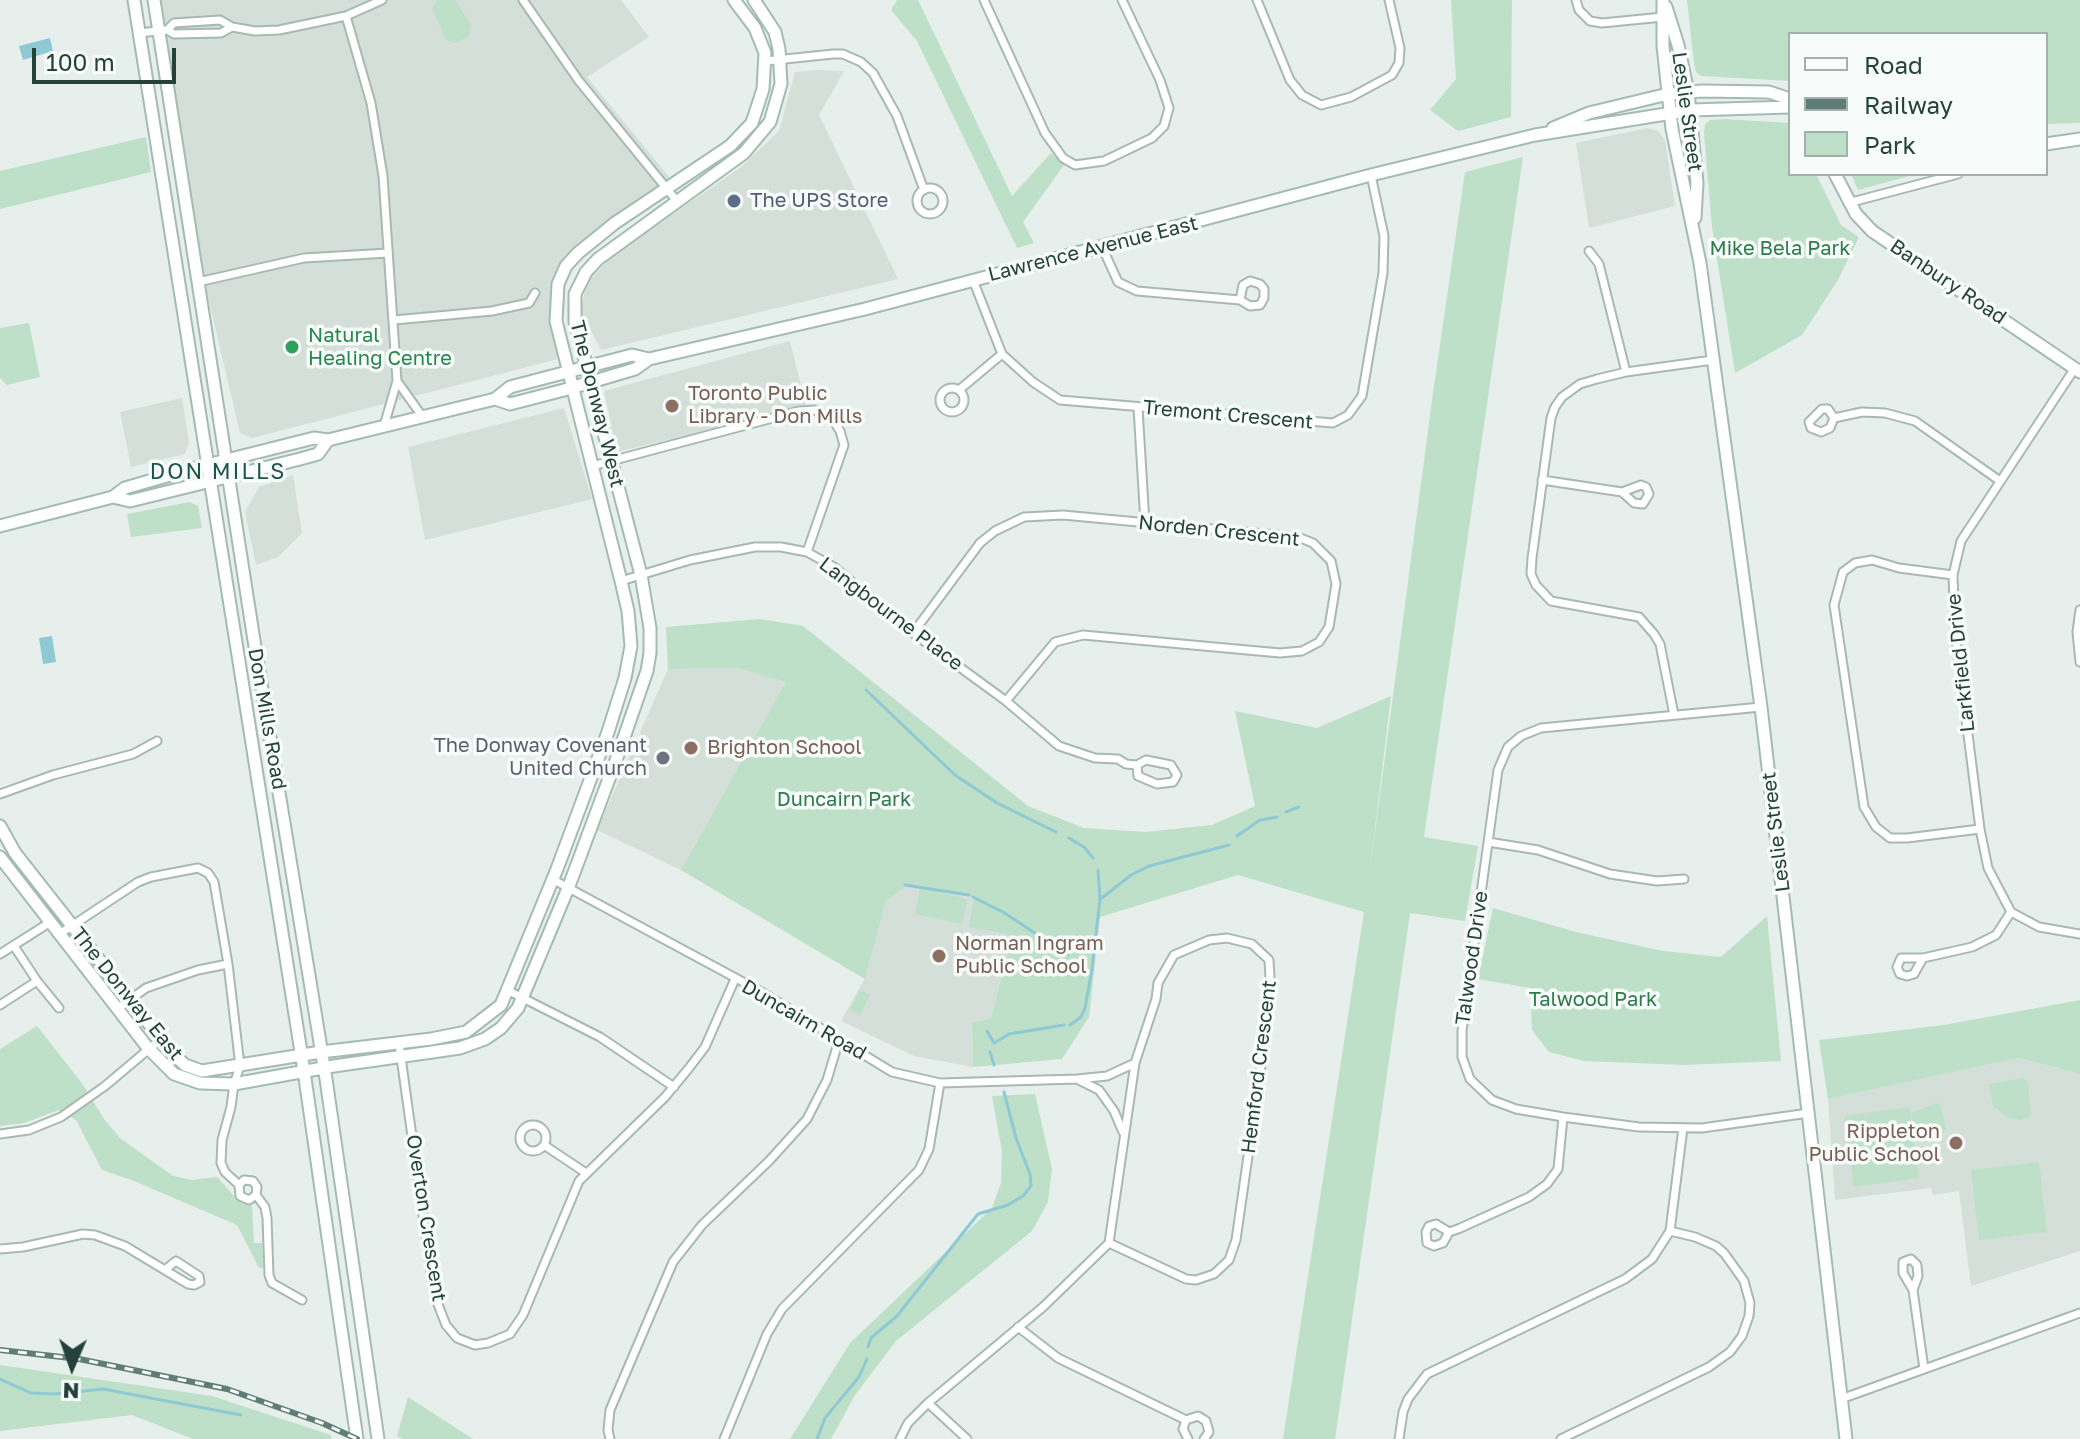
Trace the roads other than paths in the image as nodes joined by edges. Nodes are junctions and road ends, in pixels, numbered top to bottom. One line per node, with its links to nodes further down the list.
1 (134, 0): 16 (main road, Don Mills Road)
2 (154, 0): 15 (main road, Don Mills Road)
3 (382, 0): 13 (street)
4 (523, 0): 33 (street)
5 (734, 0): 18 (main road)
6 (754, 0): 17 (main road, The Donway West)
7 (984, 0): 8 (street)
8 (1122, 0)
9 (1257, 0): 10 (street)
10 (1389, 0)
11 (1576, 0): 14 (street)
12 (1663, 0): 14 (main road, Leslie Street); 19 (main road, Leslie Street)
13 (346, 16): 15 (street); 42 (street)
14 (1663, 17): 20 (main road, Leslie Street)
15 (163, 30): 16 (street); 44 (main road, Don Mills Road)
16 (139, 33): 67 (main road, Don Mills Road)
17 (780, 60): 18 (street); 24 (main road, The Donway West); 34 (street)
18 (766, 61): 22 (main road, The Donway West)
19 (1688, 92): 20 (main road, Lawrence Avenue East); 21 (main road, Lawrence Avenue East); 25 (main road, Leslie Street)
20 (1668, 94): 26 (main road, Leslie Street); 27 (main road, Lawrence Avenue East)
21 (1788, 98)
22 (759, 107): 24 (main road); 33 (main road, The Donway West)
23 (1788, 107): 25 (main road, Lawrence Avenue East)
24 (775, 108): 35 (main road, The Donway West)
25 (1691, 110): 26 (main road, Lawrence Avenue East); 38 (main road, Leslie Street)
26 (1670, 113): 27 (main road, Lawrence Avenue East); 38 (main road, Leslie Street)
27 (1535, 135): 30 (main road, Lawrence Avenue East)
28 (2080, 139): 29 (main road)
29 (2048, 146)
30 (1371, 175): 40 (main road, Lawrence Avenue East); 60 (street, Tremont Crescent)
31 (1836, 176): 36 (main road, Banbury Road)
32 (1950, 176): 36 (street)
33 (667, 188): 35 (street); 37 (main road, The Donway West)
34 (924, 190)
35 (676, 200): 39 (main road, The Donway West)
36 (1848, 203): 52 (main road, Banbury Road)
37 (615, 223): 39 (main road); 53 (main road, The Donway West)
38 (1694, 227): 50 (main road, Leslie Street)
39 (626, 237): 51 (main road, The Donway West)
40 (1102, 247): 43 (main road, Lawrence Avenue East); 46 (street)
41 (1589, 251): 54 (street)
42 (388, 253): 44 (street); 47 (street)
43 (973, 280): 48 (street, Tremont Crescent); 49 (main road, Lawrence Avenue East)
44 (198, 282): 65 (main road, Don Mills Road)
45 (535, 293): 47 (street)
46 (1240, 300)
47 (394, 320): 55 (street)
48 (1002, 354): 58 (street); 60 (street, Tremont Crescent)
49 (649, 359): 51 (main road, Lawrence Avenue East); 56 (main road, Lawrence Avenue East)
50 (1713, 360): 54 (street); 87 (main road, Leslie Street)
51 (588, 366): 53 (main road, Lawrence Avenue East); 56 (main road, The Donway West)
52 (2078, 370): 71 (street, Larkfield Drive)
53 (570, 372): 57 (main road, The Donway West); 59 (main road, Lawrence Avenue East)
54 (1626, 372): 70 (street)
55 (397, 381): 61 (street); 63 (street)
56 (592, 383): 57 (main road, Lawrence Avenue East); 66 (main road, The Donway West)
57 (574, 387): 59 (main road, Lawrence Avenue East); 68 (main road, The Donway West)
58 (959, 390)
59 (495, 399): 61 (main road, Lawrence Avenue East)
60 (1138, 408): 75 (street)
61 (422, 416): 63 (main road, Lawrence Avenue East)
62 (1834, 418): 71 (street)
63 (384, 426): 64 (main road, Lawrence Avenue East)
64 (328, 440): 65 (main road, Lawrence Avenue East); 69 (main road, Lawrence Avenue East)
65 (227, 461): 67 (main road, Lawrence Avenue East); 69 (main road, Don Mills Road)
66 (611, 463): 68 (street); 77 (street); 78 (main road, The Donway West)
67 (206, 466): 72 (main road, Don Mills Road); 74 (main road, Lawrence Avenue East)
68 (592, 466): 80 (main road, The Donway West)
69 (229, 477): 72 (main road, Lawrence Avenue East); 120 (main road, Don Mills Road)
70 (1542, 480): 73 (street); 88 (street)
71 (2000, 481): 79 (street, Larkfield Drive)
72 (209, 482): 74 (main road, Lawrence Avenue East); 121 (main road, Don Mills Road)
73 (1622, 492)
74 (113, 497): 76 (main road, Lawrence Avenue East)
75 (1145, 523): 82 (street, Norden Crescent); 86 (street, Norden Crescent)
76 (0, 526)
77 (807, 552): 78 (street, Langbourne Place); 82 (street, Langbourne Place)
78 (641, 575): 80 (street, Langbourne Place); 85 (main road, The Donway West)
79 (1953, 575): 93 (street, Larkfield Drive); 93 (street)
80 (621, 581): 84 (main road, The Donway West)
81 (2080, 610): 83 (street)
82 (913, 633): 86 (street, Langbourne Place)
83 (2080, 662)
84 (623, 687): 85 (main road); 96 (main road, The Donway West)
85 (640, 692): 98 (main road, The Donway West)
86 (1006, 701): 90 (street, Langbourne Place)
87 (1761, 707): 88 (street, Talwood Drive); 130 (main road, Leslie Street)
88 (1674, 715): 94 (street, Talwood Drive)
89 (157, 741): 91 (street)
90 (1137, 765): 90 (street, Langbourne Place)
91 (0, 794)
92 (0, 826): 101 (main road, The Donway East)
93 (1980, 829): 99 (street, Larkfield Drive)
94 (1488, 842): 97 (street); 131 (street, Talwood Drive)
95 (0, 857): 100 (main road, The Donway East)
96 (552, 879): 98 (street, Duncairn Road); 110 (main road, The Donway West)
97 (1684, 879)
98 (569, 886): 108 (street, Duncairn Road); 111 (main road, The Donway West)
99 (2011, 912): 102 (street); 106 (street)
100 (49, 923): 103 (main road, The Donway East); 104 (street)
101 (71, 925): 103 (street); 107 (street); 112 (main road, The Donway East)
102 (2080, 934)
103 (58, 935): 115 (main road, The Donway East)
104 (14, 946): 105 (street); 109 (street)
105 (0, 954)
106 (1923, 958)
107 (228, 964): 112 (street); 123 (street)
108 (735, 979): 117 (street, Duncairn Road); 129 (street, Overton Crescent)
109 (37, 981): 113 (street); 114 (street)
110 (509, 991): 111 (street); 119 (main road, The Donway West)
111 (524, 997): 119 (main road, The Donway West); 129 (street)
112 (130, 999): 115 (street); 116 (main road, The Donway East)
113 (0, 1005)
114 (59, 1008)
115 (117, 1009): 118 (main road, The Donway East)
116 (162, 1038): 118 (street); 123 (main road, The Donway East)
117 (839, 1040): 127 (street, Duncairn Road); 154 (street)
118 (148, 1048): 128 (main road, The Donway East); 133 (street)
119 (400, 1050): 120 (main road, The Donway West); 124 (main road, The Donway West); 136 (street, Overton Crescent)
120 (321, 1052): 121 (main road, The Donway West); 124 (main road, Don Mills Road)
121 (301, 1055): 123 (main road, The Donway East); 125 (main road, Don Mills Road)
122 (1135, 1063): 126 (street, Duncairn Road); 134 (street); 141 (street, Hemford Crescent)
123 (240, 1066): 128 (street)
124 (324, 1067): 125 (main road, The Donway West); 153 (main road, Don Mills Road)
125 (304, 1071): 128 (main road, The Donway East); 152 (main road, Don Mills Road)
126 (1077, 1079): 127 (street, Duncairn Road); 134 (street)
127 (940, 1083): 155 (street)
128 (234, 1084): 137 (street)
129 (674, 1087): 136 (street, Overton Crescent)
130 (1809, 1113): 132 (street, Talwood Drive); 149 (main road, Leslie Street)
131 (1563, 1117): 132 (street, Talwood Drive); 140 (street)
132 (1683, 1128): 139 (street)
133 (0, 1134)
134 (1123, 1134): 141 (street)
135 (544, 1145): 136 (street)
136 (586, 1173)
137 (239, 1185): 138 (street); 138 (street)
138 (256, 1195): 145 (street)
139 (1670, 1231): 160 (street); 161 (street)
140 (1449, 1232)
141 (1109, 1243): 147 (street)
142 (0, 1249): 143 (street)
143 (166, 1269)
144 (1913, 1290): 148 (street)
145 (302, 1300)
146 (2080, 1313): 148 (street)
147 (1018, 1327): 150 (street); 151 (street)
148 (1924, 1369): 149 (street)
149 (1840, 1399): 162 (main road, Leslie Street)
150 (928, 1403): 156 (street); 157 (street)
151 (1186, 1420): 158 (street); 159 (street)
152 (357, 1439)
153 (378, 1439)
154 (610, 1439)
155 (724, 1439)
156 (900, 1439)
157 (967, 1439)
158 (1188, 1439)
159 (1204, 1439)
160 (1399, 1439)
161 (1561, 1439)
162 (1846, 1439)

